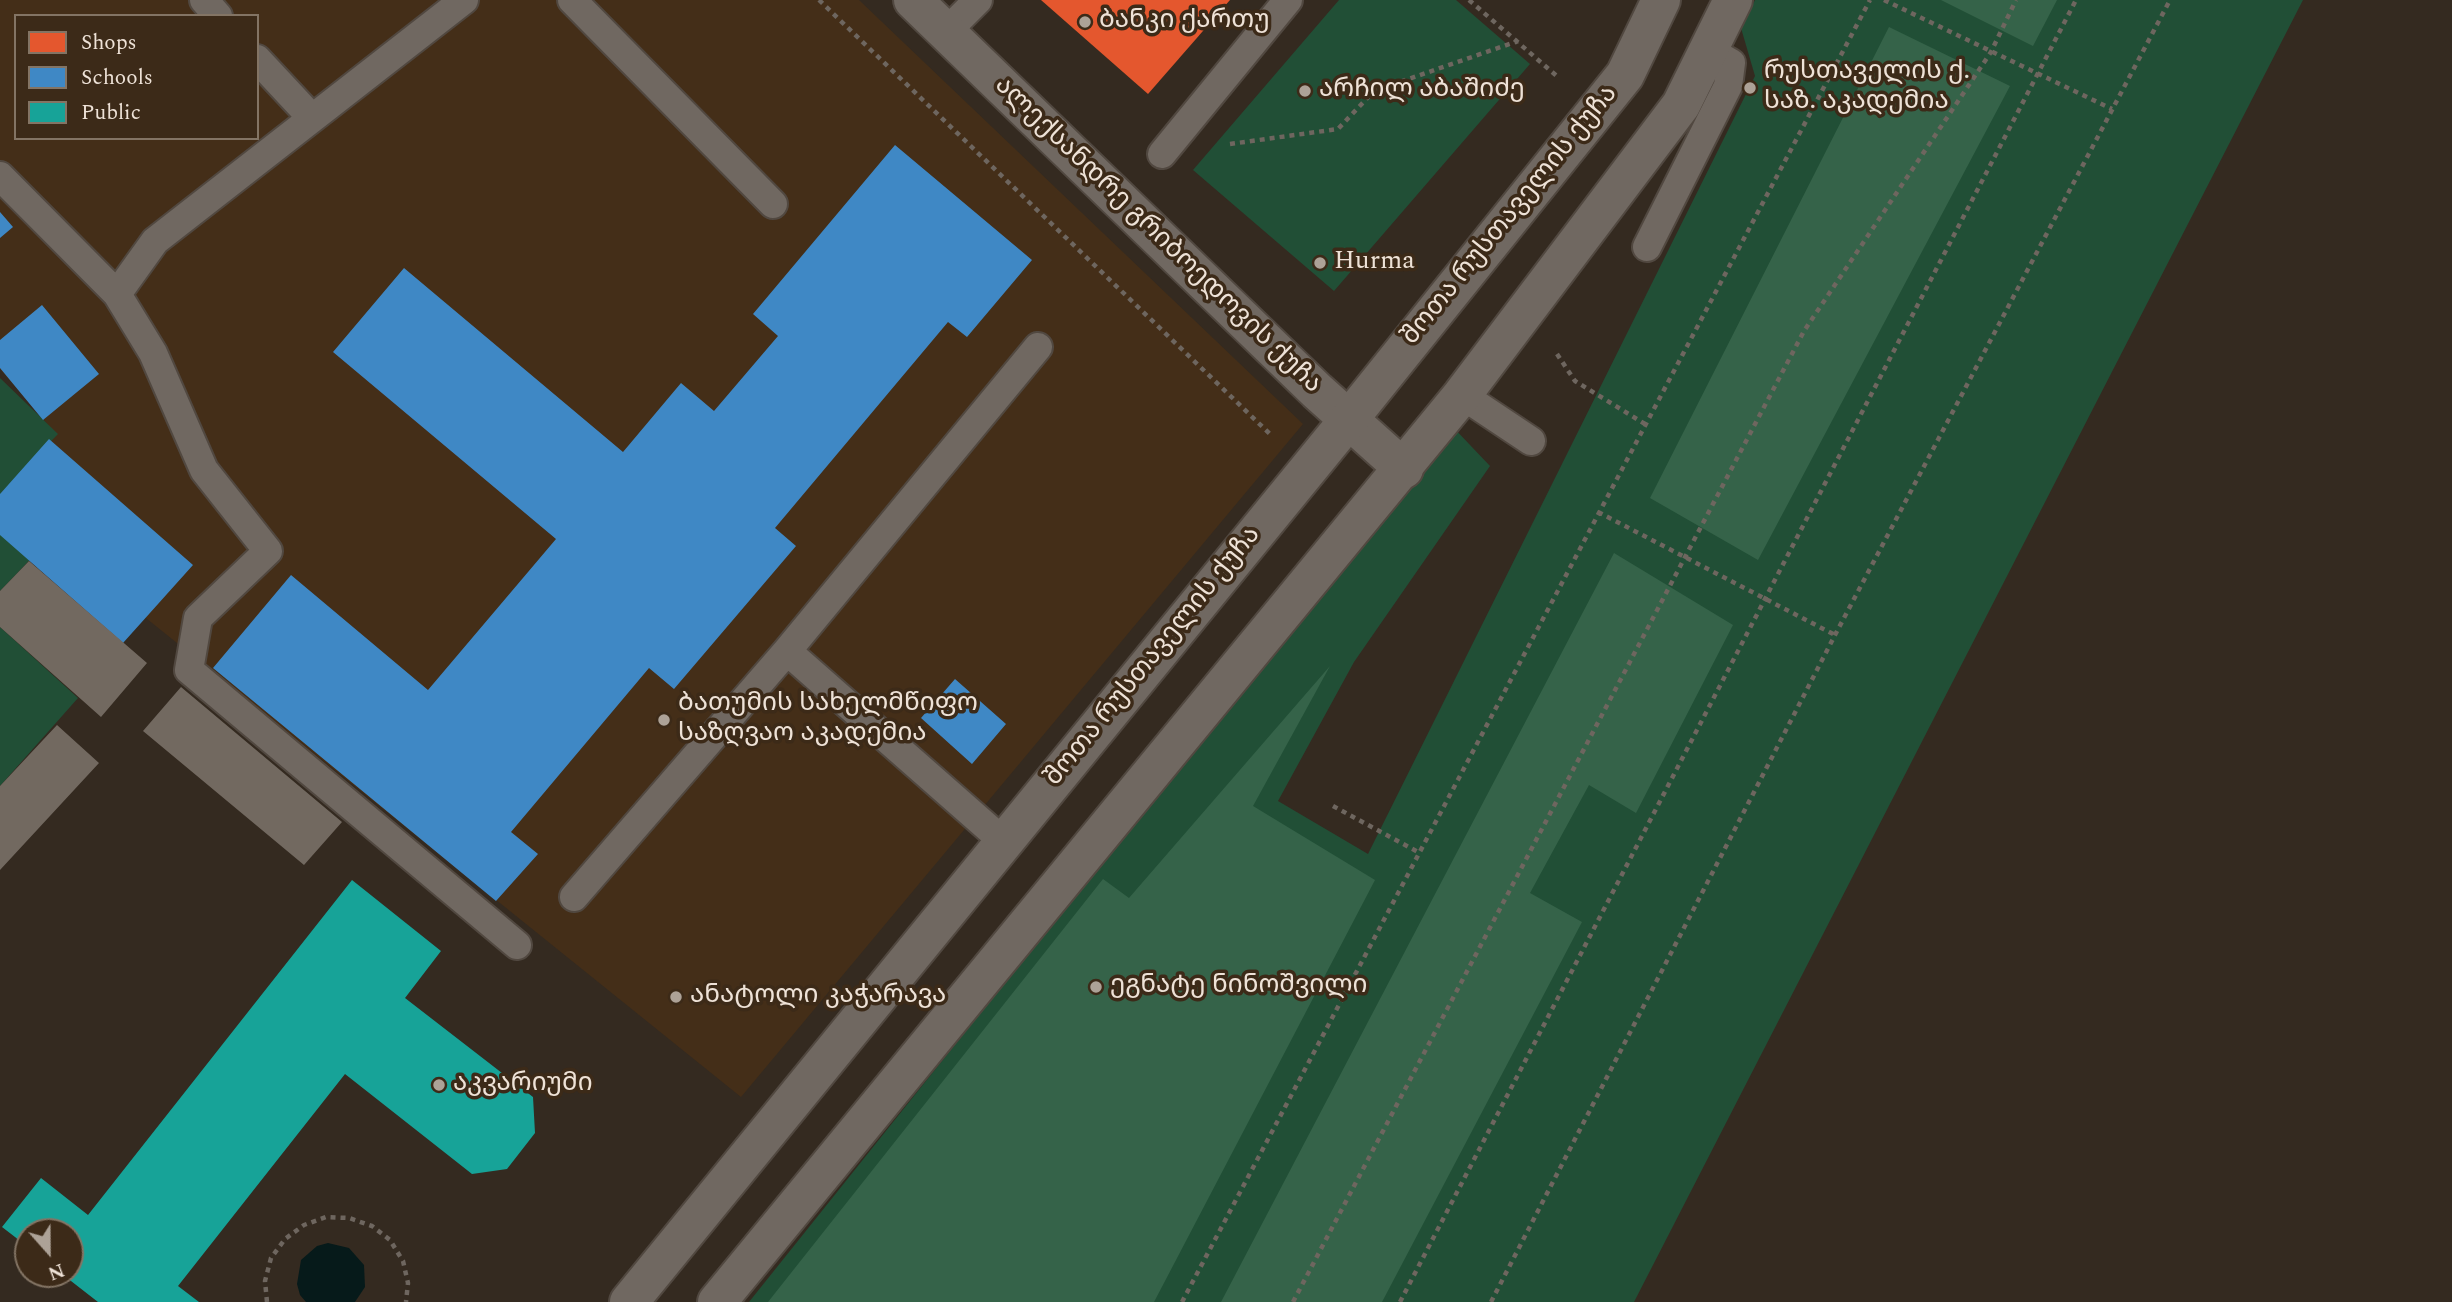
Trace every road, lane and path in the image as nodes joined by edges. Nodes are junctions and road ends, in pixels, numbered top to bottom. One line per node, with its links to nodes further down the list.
1 (204, 0): 16 (lane)
2 (464, 0): 25 (lane)
3 (572, 0): 28 (lane)
4 (819, 0): 36 (path)
5 (913, 0): 17 (main road, ალექსანდრე გრიბოედოვის ქუჩა)
6 (978, 0): 17 (lane)
7 (1288, 0): 26 (lane)
8 (1469, 0): 18 (path)
9 (1661, 0): 34 (main road, შოთა რუსთაველის ქუჩა)
10 (1732, 0): 19 (main road)
11 (1870, 0): 35 (path)
12 (1884, 0): 20 (path)
13 (2016, 0): 20 (path)
14 (2076, 0): 22 (path)
15 (2170, 0): 24 (path)
16 (216, 14)
17 (946, 32): 34 (main road, ალექსანდრე გრიბოედოვის ქუჩა)
18 (1518, 41): 23 (path); 26 (path)
19 (1708, 50): 29 (lane); 33 (main road)
20 (1991, 52): 22 (path); 40 (path)
21 (259, 61): 25 (lane)
22 (2037, 75): 24 (path); 41 (path)
23 (1560, 79)
24 (2112, 109): 42 (path)
25 (311, 117): 30 (lane)
26 (1161, 154)
27 (0, 176): 30 (lane)
28 (773, 204)
29 (1647, 247)
30 (117, 294): 48 (lane)
31 (1038, 347): 43 (lane)
32 (1556, 351): 35 (path)
33 (1462, 395): 37 (lane); 38 (main road)
34 (1350, 418): 38 (main road, ალექსანდრე გრიბოედოვის ქუჩა); 45 (main road, შოთა რუსთაველის ქუჩა)
35 (1645, 424): 39 (path)
36 (1277, 440)
37 (1531, 441)
38 (1404, 469): 52 (main road)
39 (1598, 512): 40 (path); 46 (path)
40 (1685, 557): 41 (path); 54 (path)
41 (1763, 598): 42 (path); 55 (path)
42 (1836, 635): 56 (path)
43 (787, 651): 45 (lane); 47 (lane)
44 (1333, 806): 46 (path)
45 (1003, 841): 51 (main road, შოთა რუსთაველის ქუჩა)
46 (1418, 852): 53 (path)
47 (574, 897)
48 (516, 945)
49 (267, 1302): 50 (path)
50 (406, 1302)
51 (629, 1302)
52 (717, 1302)
53 (1182, 1302)
54 (1293, 1302)
55 (1400, 1302)
56 (1491, 1302)

